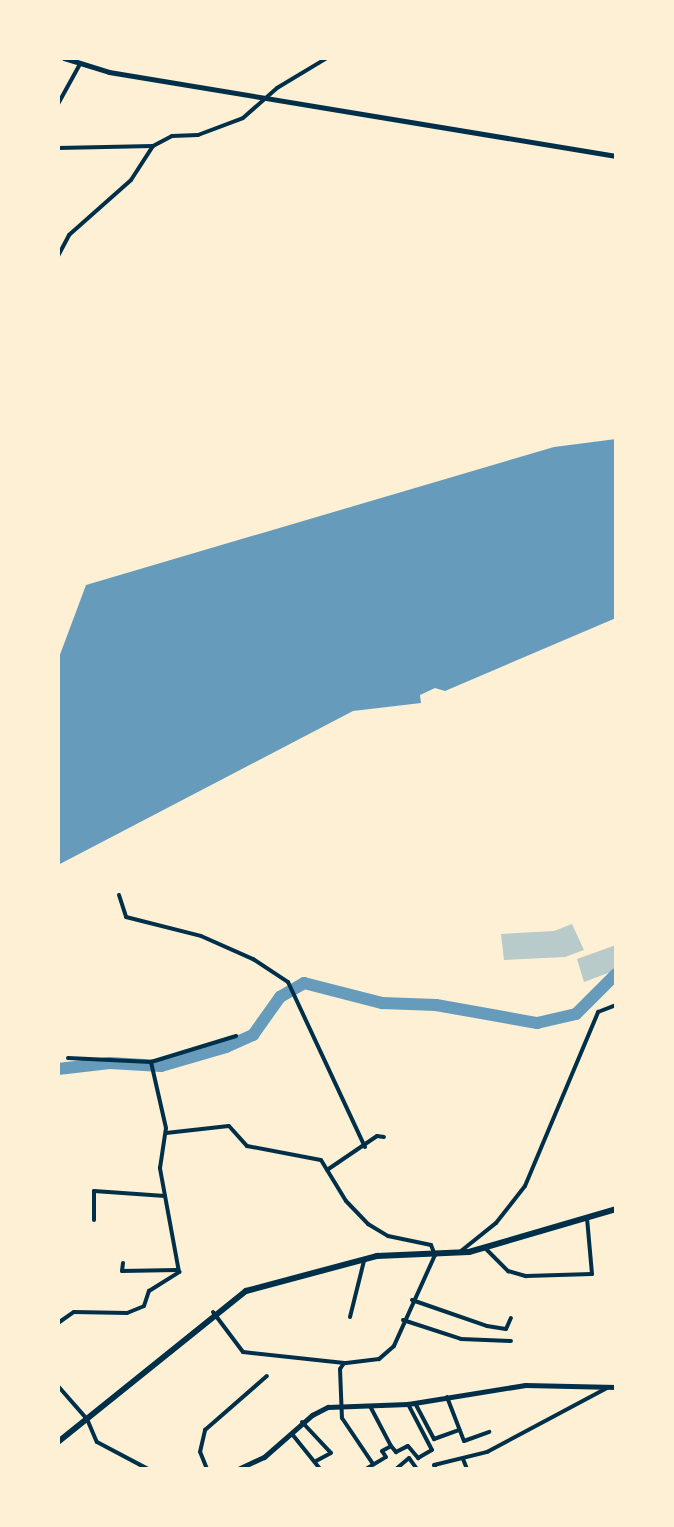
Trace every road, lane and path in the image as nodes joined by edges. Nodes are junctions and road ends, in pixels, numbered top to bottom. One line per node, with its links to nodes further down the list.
1 (64, 58): 3 (main road)
2 (327, 58): 4 (street)
3 (80, 64): 4 (main road); 5 (street)
4 (266, 98): 6 (street); 8 (main road)
5 (58, 104)
6 (153, 146): 7 (street); 9 (street)
7 (58, 148)
8 (616, 156)
9 (58, 256)
10 (119, 895): 17 (street)
11 (616, 1005): 24 (street)
12 (236, 1036): 14 (street)
13 (68, 1058): 14 (street)
14 (151, 1062): 15 (street)
15 (166, 1133): 18 (street); 19 (street)
16 (384, 1137): 17 (street)
17 (365, 1147): 18 (street)
18 (327, 1170): 25 (street)
19 (165, 1196): 22 (street); 34 (street)
20 (616, 1209): 21 (highway)
21 (587, 1218): 23 (highway); 23 (street)
22 (94, 1220)
23 (485, 1248): 24 (highway)
24 (460, 1253): 25 (highway)
25 (435, 1255): 26 (highway); 29 (street)
26 (364, 1259): 30 (highway); 31 (street)
27 (123, 1263): 28 (street)
28 (177, 1270)
29 (412, 1300): 32 (street); 33 (street)
30 (213, 1312): 36 (street); 45 (highway)
31 (350, 1317)
32 (511, 1318)
33 (403, 1320): 35 (street); 36 (street)
34 (58, 1323)
35 (511, 1341)
36 (344, 1363): 44 (street)
37 (267, 1376): 58 (street)
38 (58, 1386): 45 (street)
39 (616, 1387): 40 (main road)
40 (607, 1388): 41 (main road); 52 (street)
41 (447, 1397): 43 (main road); 47 (street)
42 (369, 1404): 43 (main road); 44 (main road); 51 (street)
43 (411, 1404): 47 (street); 51 (street)
44 (343, 1405): 46 (main road); 54 (street)
45 (87, 1419): 50 (highway); 57 (street)
46 (302, 1422): 48 (main road); 53 (street)
47 (459, 1430): 49 (street)
48 (291, 1432): 53 (street); 55 (main road)
49 (489, 1432)
50 (58, 1442)
51 (391, 1446): 54 (street)
52 (463, 1459): 56 (street); 65 (street)
53 (316, 1461): 60 (street)
54 (373, 1464): 61 (street)
55 (250, 1467): 59 (main road)
56 (435, 1467): 64 (street)
57 (148, 1469)
58 (207, 1469)
59 (238, 1469)
60 (320, 1469)
61 (364, 1469)
62 (396, 1469): 63 (street)
63 (417, 1469)
64 (428, 1469)
65 (467, 1469)

